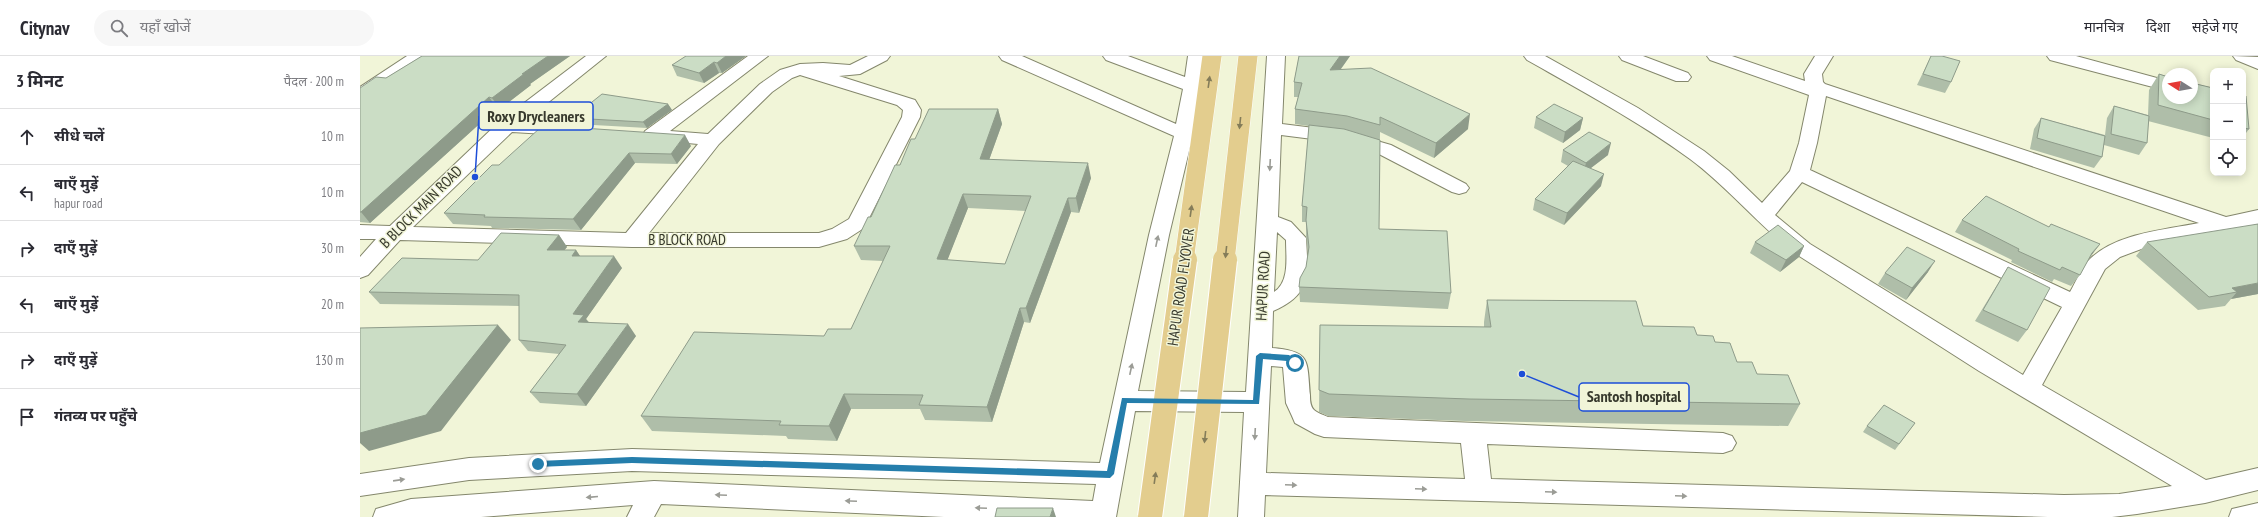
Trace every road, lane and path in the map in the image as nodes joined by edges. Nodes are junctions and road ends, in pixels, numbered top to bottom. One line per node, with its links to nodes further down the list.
1 (418, 56): 21 (street)
2 (597, 56): 26 (street, B BLOCK MAIN ROAD)
3 (759, 56): 30 (street)
4 (881, 56): 18 (street)
5 (1008, 56): 29 (street)
6 (1112, 56): 23 (street)
7 (1197, 56): 23 (street)
8 (1212, 56): 60 (main road, HAPUR ROAD FLYOVER, one-way to 8, bridge)
9 (1248, 56): 61 (main road, one-way to 61, bridge)
10 (1276, 56): 27 (street, HAPUR ROAD)
11 (1628, 56): 20 (street)
12 (1716, 56): 24 (street)
13 (1824, 56): 24 (street)
14 (2056, 56): 22 (street)
15 (2242, 56): 17 (street)
16 (1538, 57): 33 (street)
17 (2258, 64)
18 (800, 69): 30 (street); 39 (street, B BLOCK ROAD)
19 (360, 76): 21 (street)
20 (1682, 77)
21 (385, 78): 25 (street)
22 (2162, 84)
23 (1192, 86): 29 (street)
24 (1818, 90): 31 (street); 36 (street)
25 (360, 95)
26 (506, 126): 28 (street); 38 (street, B BLOCK MAIN ROAD)
27 (1272, 128): 32 (street); 35 (street, HAPUR ROAD, one-way to 35)
28 (598, 132)
29 (1184, 134): 45 (street, one-way to 29)
30 (712, 140): 39 (street)
31 (1799, 173): 33 (street); 41 (street)
32 (1459, 188)
33 (1763, 215): 44 (street)
34 (2258, 217): 36 (street)
35 (1267, 220): 42 (street, HAPUR ROAD); 42 (street)
36 (2225, 224): 41 (street)
37 (360, 232): 38 (street, B BLOCK ROAD)
38 (395, 232): 39 (street, B BLOCK ROAD); 40 (street, B BLOCK MAIN ROAD)
39 (632, 240)
40 (360, 270)
41 (2075, 304): 44 (street)
42 (1262, 307): 43 (street, HAPUR ROAD)
43 (1260, 356): 46 (street, HAPUR ROAD); 47 (street)
44 (2028, 388): 55 (street)
45 (1124, 400): 46 (street); 49 (street)
46 (1257, 402): 51 (street, HAPUR ROAD, one-way to 51)
47 (1473, 433): 48 (street); 53 (street)
48 (1723, 444)
49 (1110, 474): 52 (street, one-way to 49); 57 (street)
50 (2258, 479): 55 (street)
51 (1252, 484): 53 (street, one-way to 53); 62 (street, HAPUR ROAD)
52 (360, 485)
53 (1479, 490): 55 (street, one-way to 55)
54 (654, 492): 56 (street, one-way to 56); 57 (street, one-way to 54); 59 (street)
55 (2205, 492)
56 (401, 515)
57 (1104, 515)
58 (2258, 515): 63 (street)
59 (640, 517)
60 (1150, 517)
61 (1196, 517)
62 (1251, 517)
63 (2242, 517)

